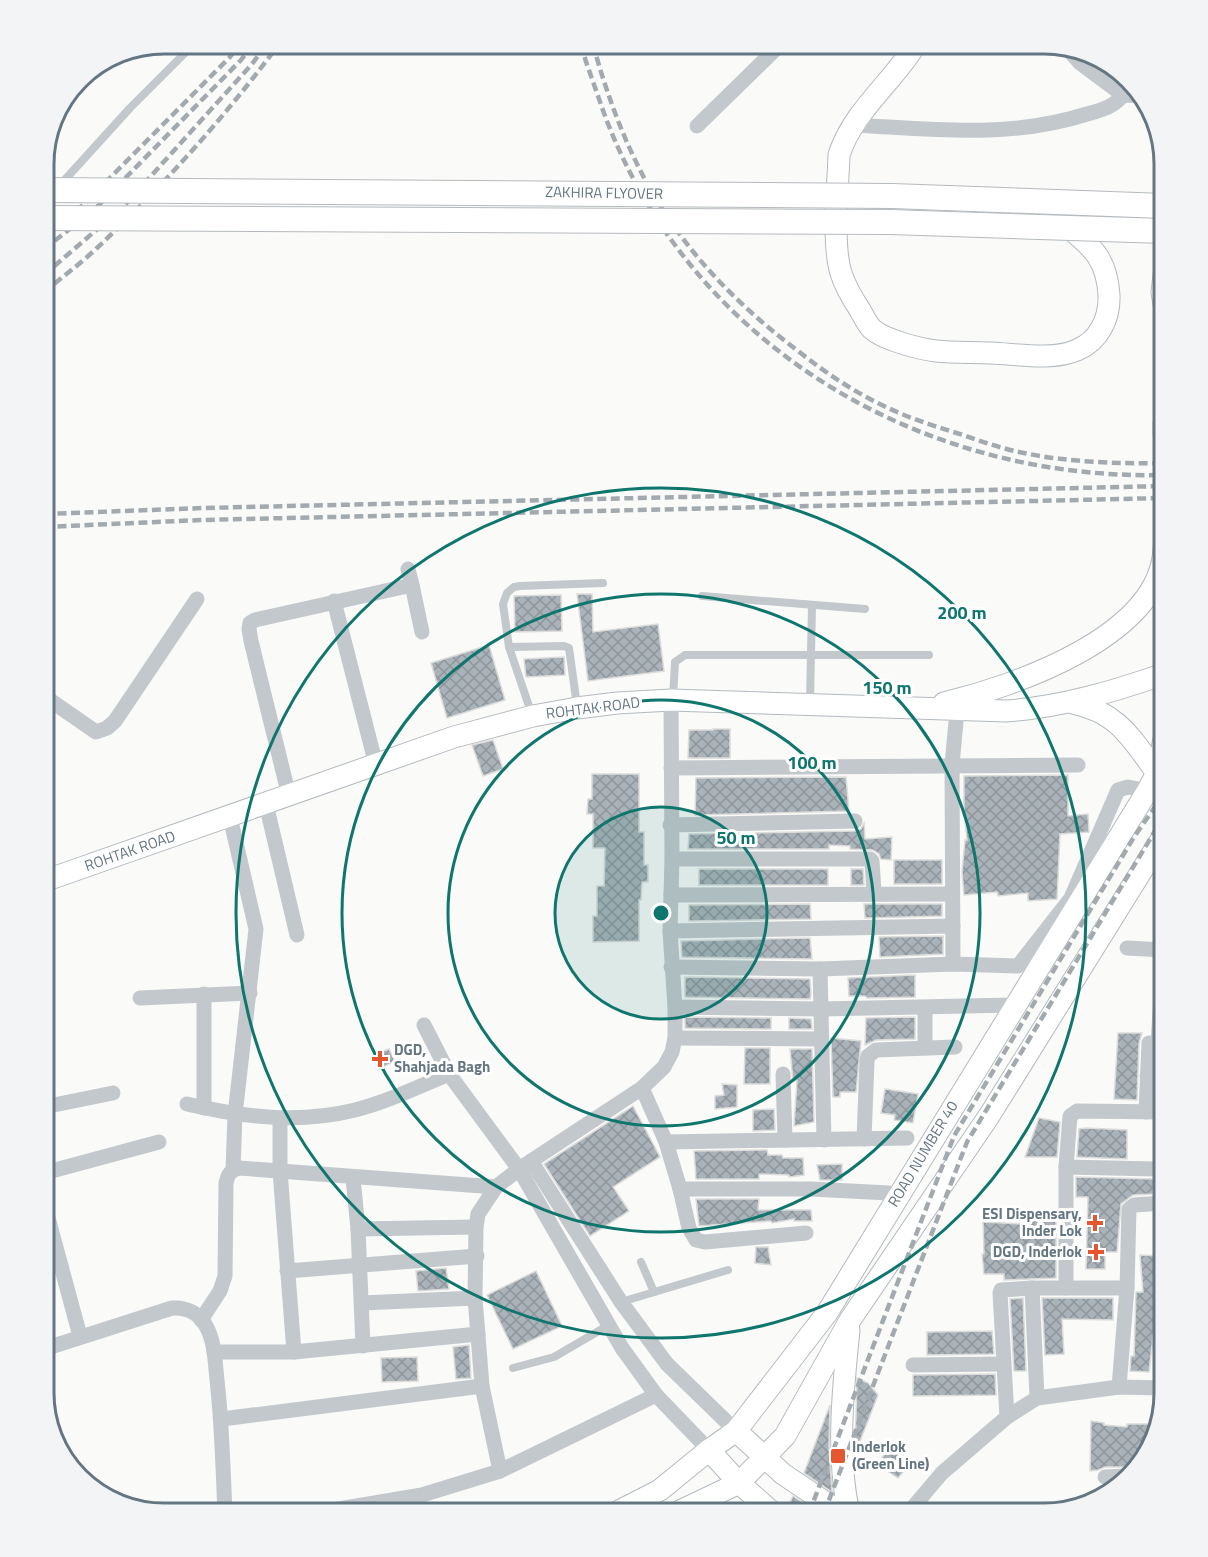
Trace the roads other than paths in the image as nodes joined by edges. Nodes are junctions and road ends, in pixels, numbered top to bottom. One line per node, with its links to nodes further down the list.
1 (184, 54): 10 (lane)
2 (771, 54): 9 (street)
3 (908, 54): 8 (main road)
4 (1077, 59): 6 (street)
5 (1122, 86): 6 (street)
6 (1123, 95): 7 (street); 8 (street)
7 (1130, 95)
8 (853, 125): 14 (main road)
9 (697, 126)
10 (54, 193)
11 (54, 202): 13 (main road, ZAKHIRA FLYOVER, bridge)
12 (54, 202): 14 (main road, ZAKHIRA FLYOVER, bridge)
13 (1154, 206)
14 (1069, 228): 15 (main road, ZAKHIRA FLYOVER, bridge)
15 (1154, 231)
16 (408, 569): 18 (street)
17 (603, 583): 26 (lane)
18 (412, 585): 22 (street); 25 (street)
19 (1154, 587): 35 (main road)
20 (702, 596): 23 (lane)
21 (197, 599): 32 (street)
22 (334, 601): 38 (street); 45 (street)
23 (812, 605): 24 (lane); 28 (lane)
24 (865, 609)
25 (422, 632)
26 (509, 647): 34 (lane); 37 (lane)
27 (929, 655): 28 (lane)
28 (811, 656): 30 (lane); 33 (lane)
29 (1154, 677): 31 (main road, ROHTAK ROAD)
30 (672, 700): 33 (main road, ROHTAK ROAD); 34 (main road, ROHTAK ROAD); 41 (street)
31 (1071, 702): 36 (main road, ROHTAK ROAD); 42 (main road)
32 (54, 703)
33 (810, 705): 35 (main road, ROHTAK ROAD)
34 (577, 708): 37 (main road, ROHTAK ROAD)
35 (914, 710): 36 (main road, ROHTAK ROAD)
36 (957, 711): 39 (street)
37 (533, 716): 38 (main road, ROHTAK ROAD)
38 (376, 765): 45 (main road, ROHTAK ROAD)
39 (952, 765): 40 (street); 41 (street); 54 (street)
40 (1078, 765)
41 (670, 768): 49 (street)
42 (1154, 782)
43 (1154, 786): 61 (street)
44 (1154, 789): 67 (main road, ROAD NUMBER 40)
45 (289, 796): 46 (main road, ROHTAK ROAD)
46 (266, 804): 47 (main road, ROHTAK ROAD); 58 (street)
47 (230, 817): 52 (main road, ROHTAK ROAD); 64 (street)
48 (855, 821): 49 (street)
49 (670, 825): 51 (street)
50 (1154, 851): 124 (main road, ROAD NUMBER 40)
51 (672, 859): 53 (street); 55 (street)
52 (54, 878)
53 (874, 893): 54 (street); 55 (street)
54 (952, 894): 56 (street)
55 (671, 895): 57 (street)
56 (953, 926): 57 (street); 61 (street)
57 (670, 932): 62 (street)
58 (297, 935)
59 (1127, 948): 60 (street)
60 (1154, 949)
61 (953, 964): 63 (street)
62 (671, 967): 63 (street); 68 (street)
63 (820, 969): 70 (street)
64 (250, 993): 65 (street); 88 (street)
65 (204, 994): 66 (street); 85 (street)
66 (140, 998)
67 (1014, 1005): 69 (street); 142 (main road, ROAD NUMBER 40)
68 (675, 1007): 70 (street); 72 (street)
69 (925, 1008): 70 (street); 76 (street)
70 (821, 1009): 73 (street)
71 (424, 1025): 77 (street)
72 (675, 1038): 73 (street); 81 (street)
73 (821, 1039): 92 (street)
74 (1154, 1042): 79 (street)
75 (955, 1047): 76 (street)
76 (925, 1048): 93 (street)
77 (449, 1074): 89 (street); 96 (street)
78 (783, 1074): 91 (street)
79 (1148, 1076): 80 (street); 86 (street)
80 (1154, 1076)
81 (642, 1088): 94 (street); 96 (street)
82 (113, 1093): 84 (street)
83 (187, 1104): 85 (street)
84 (54, 1105)
85 (204, 1108): 88 (street)
86 (1146, 1112): 87 (street); 97 (street)
87 (1154, 1112)
88 (235, 1115): 89 (street); 100 (street)
89 (279, 1118): 101 (street)
90 (907, 1138): 93 (street)
91 (785, 1140): 92 (street); 94 (street)
92 (824, 1140): 93 (street)
93 (864, 1140)
94 (666, 1142): 104 (street)
95 (159, 1143): 99 (street)
96 (525, 1165): 103 (street); 121 (street); 125 (street)
97 (1066, 1167): 98 (street); 117 (street)
98 (1154, 1168)
99 (54, 1170)
100 (233, 1170): 101 (street); 123 (street)
101 (280, 1171): 102 (street); 115 (street)
102 (353, 1178): 103 (street); 108 (street)
103 (496, 1186): 107 (street)
104 (680, 1189): 105 (street); 109 (street)
105 (890, 1193)
106 (1154, 1204): 118 (street)
107 (476, 1227): 108 (street); 111 (street)
108 (358, 1230): 113 (street)
109 (806, 1233)
110 (54, 1240): 127 (street)
111 (477, 1256): 113 (street); 120 (street)
112 (641, 1262): 119 (lane)
113 (360, 1265): 115 (street); 122 (street)
114 (728, 1270): 119 (lane)
115 (287, 1271): 131 (street)
116 (1032, 1288): 117 (street); 132 (street); 139 (street)
117 (1066, 1288): 118 (street)
118 (1127, 1288): 136 (street)
119 (654, 1292): 121 (lane)
120 (475, 1298): 122 (street); 126 (street)
121 (621, 1302): 142 (street)
122 (362, 1303): 129 (street)
123 (201, 1320): 127 (street); 130 (street)
124 (850, 1320): 144 (main road, ROAD NUMBER 40); 155 (main road)
125 (609, 1325): 134 (lane); 138 (street)
126 (478, 1334): 129 (street); 135 (street)
127 (80, 1336): 128 (street)
128 (54, 1345)
129 (363, 1346): 131 (street)
130 (214, 1352): 131 (street); 141 (street)
131 (294, 1352)
132 (1003, 1364): 133 (street); 140 (street)
133 (913, 1365)
134 (513, 1368)
135 (482, 1386): 141 (street); 145 (street)
136 (1119, 1387): 137 (street); 139 (street)
137 (1154, 1388)
138 (656, 1395): 143 (street); 145 (street)
139 (1037, 1398): 140 (street)
140 (1007, 1417): 156 (street)
141 (222, 1419): 149 (street)
142 (736, 1431): 143 (main road, ROAD NUMBER 40); 144 (main road)
143 (709, 1450): 148 (main road); 151 (main road, ROAD NUMBER 40)
144 (764, 1457): 148 (main road, ROAD NUMBER 40); 154 (main road)
145 (500, 1472): 150 (street)
146 (1116, 1476): 147 (street)
147 (1105, 1477)
148 (739, 1483): 152 (main road, ROAD NUMBER 40); 153 (main road)
149 (225, 1503)
150 (377, 1503)
151 (636, 1503)
152 (698, 1503)
153 (761, 1503)
154 (825, 1503)
155 (846, 1503)
156 (917, 1503)

